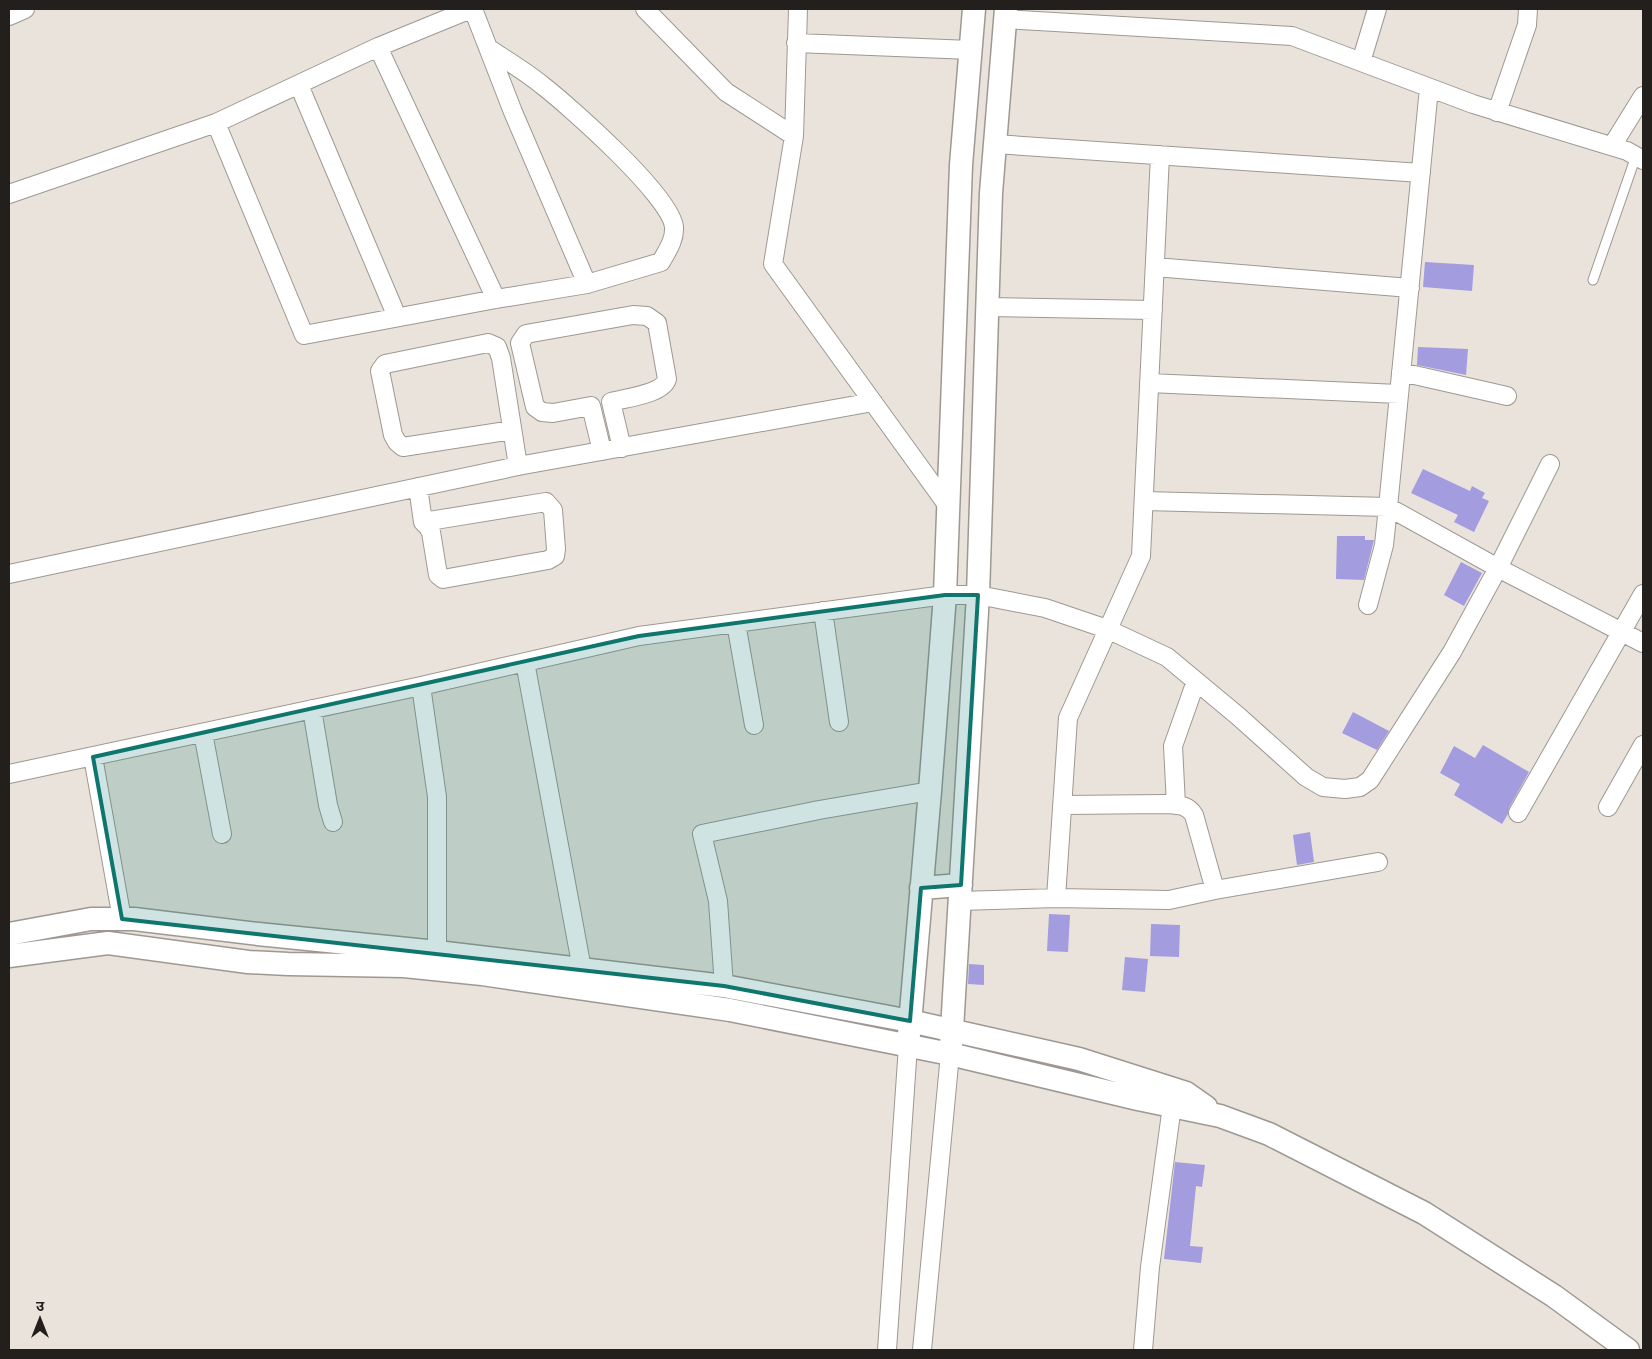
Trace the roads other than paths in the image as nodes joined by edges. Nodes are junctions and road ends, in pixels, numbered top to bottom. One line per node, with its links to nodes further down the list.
1 (25, 9): 9 (street)
2 (472, 9): 11 (street); 12 (street)
3 (645, 9): 20 (street)
4 (798, 9): 10 (street)
5 (974, 9): 13 (street)
6 (1377, 9): 14 (street)
7 (1528, 9): 18 (street)
8 (1006, 14): 14 (street); 21 (street)
9 (9, 16)
10 (796, 43): 13 (street); 20 (street)
11 (378, 47): 15 (street); 31 (street)
12 (488, 48): 29 (street); 29 (street)
13 (970, 50): 49 (street)
14 (1361, 62): 16 (street)
15 (299, 84): 19 (street); 34 (street)
16 (1429, 88): 18 (street); 25 (street)
17 (1643, 96): 22 (street)
18 (1497, 112): 22 (street)
19 (216, 123): 26 (street); 34 (street)
20 (794, 136): 40 (street)
21 (995, 144): 23 (street); 32 (street)
22 (1612, 146): 24 (street)
23 (1160, 155): 25 (street); 27 (street)
24 (1640, 158): 28 (lane)
25 (1421, 173): 30 (street)
26 (9, 194)
27 (1155, 267): 30 (street); 33 (street)
28 (1593, 280)
29 (587, 284): 31 (street)
30 (1410, 288): 35 (street)
31 (496, 298): 34 (street)
32 (988, 307): 33 (street); 56 (street)
33 (1153, 310): 36 (street)
34 (397, 317)
35 (1401, 372): 37 (street); 38 (street)
36 (1149, 383): 37 (street); 48 (street)
37 (1399, 394): 50 (street)
38 (1507, 396)
39 (610, 402): 41 (street); 41 (street); 43 (street)
40 (873, 402): 43 (street); 49 (street)
41 (591, 406): 44 (street)
42 (512, 430): 42 (street); 46 (street)
43 (622, 448): 44 (street)
44 (602, 452): 46 (street)
45 (1550, 464): 52 (street)
46 (518, 466): 47 (street)
47 (418, 487): 51 (street); 53 (street)
48 (1144, 501): 50 (street); 60 (street)
49 (948, 506): 55 (street)
50 (1388, 507): 52 (street); 57 (street)
51 (423, 522): 51 (street)
52 (1498, 568): 61 (street); 64 (street)
53 (9, 574)
54 (1643, 594): 61 (street)
55 (945, 595): 56 (street); 58 (street); 73 (street)
56 (978, 596): 60 (street); 83 (street)
57 (1368, 605)
58 (823, 611): 59 (street); 67 (street)
59 (736, 623): 63 (street); 68 (street)
60 (1107, 629): 64 (street); 74 (street)
61 (1622, 632): 62 (street); 77 (street)
62 (1643, 643)
63 (525, 662): 65 (street); 89 (street)
64 (1196, 682): 75 (street)
65 (421, 686): 66 (street); 87 (street)
66 (312, 709): 69 (street); 78 (street)
67 (839, 722)
68 (754, 725)
69 (203, 733): 71 (street); 79 (street)
70 (1642, 751): 76 (street)
71 (93, 756): 72 (street); 85 (street)
72 (9, 774)
73 (930, 791): 81 (street); 90 (street)
74 (1063, 805): 75 (street); 84 (street)
75 (1176, 805): 82 (street)
76 (1608, 808)
77 (1518, 813)
78 (332, 822)
79 (222, 834)
80 (1378, 862): 82 (street)
81 (921, 888): 83 (street); 91 (street)
82 (1215, 890): 84 (street)
83 (960, 893): 84 (street); 92 (street)
84 (1056, 898)
85 (122, 919): 86 (street); 87 (street)
86 (9, 934)
87 (437, 952): 89 (street)
88 (9, 956): 93 (street)
89 (582, 969): 90 (street)
90 (724, 986): 91 (street)
91 (910, 1021): 92 (street); 93 (street)
92 (952, 1030): 94 (street); 95 (street)
93 (908, 1046): 94 (street); 96 (street)
94 (950, 1054): 95 (street); 97 (street)
95 (1175, 1101): 98 (street); 99 (street)
96 (887, 1350)
97 (922, 1350)
98 (1143, 1350)
99 (1628, 1350)

